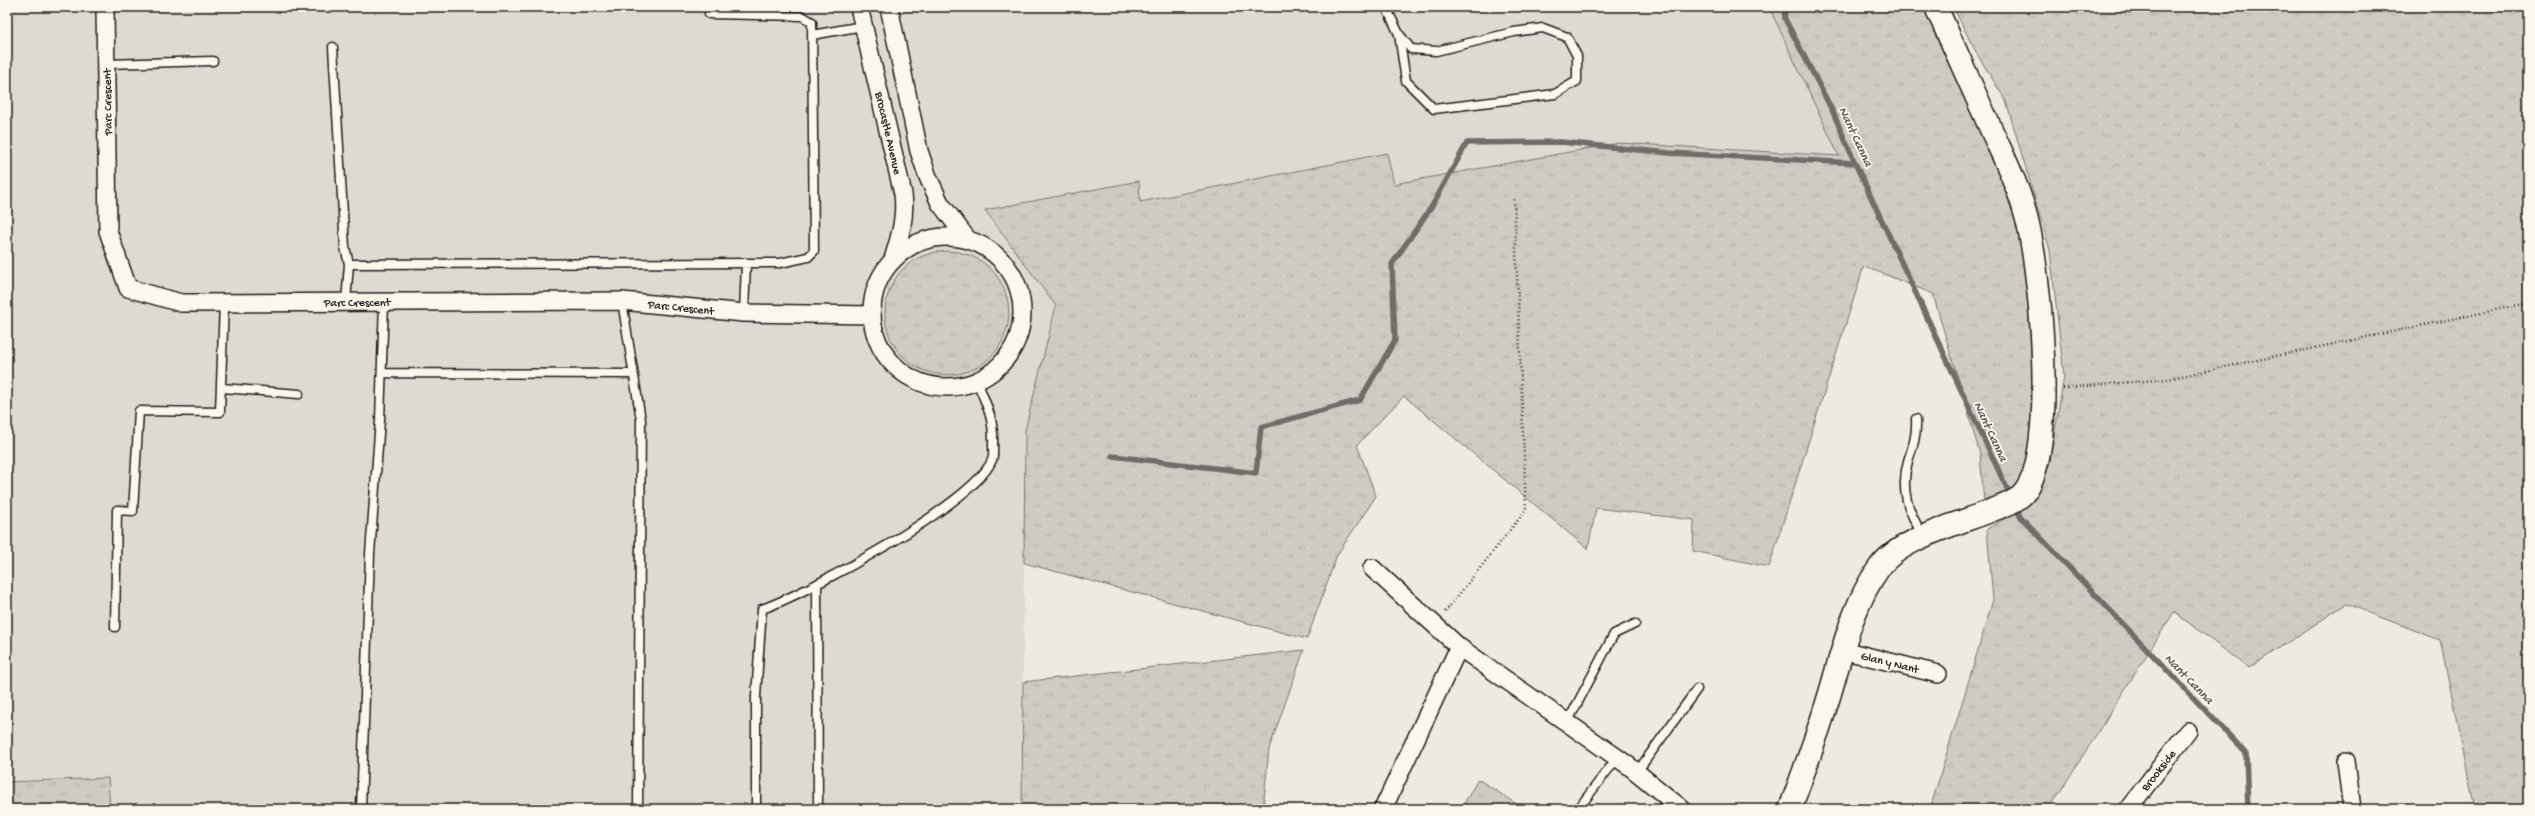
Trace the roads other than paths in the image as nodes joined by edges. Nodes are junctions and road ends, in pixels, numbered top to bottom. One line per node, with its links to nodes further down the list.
1 (106, 7): 12 (street, Parc Crescent)
2 (859, 7): 7 (street, Brocastle Avenue)
3 (889, 7): 13 (street)
4 (1386, 7): 8 (lane)
5 (1936, 7): 29 (street)
6 (709, 14): 9 (lane)
7 (863, 26): 9 (lane); 14 (street, Brocastle Avenue)
8 (1399, 34): 8 (lane)
9 (812, 35): 15 (lane)
10 (333, 47): 16 (lane)
11 (213, 61): 12 (lane)
12 (106, 64): 20 (street, Parc Crescent)
13 (968, 240): 14 (street); 25 (street)
14 (893, 259): 22 (street)
15 (746, 263): 16 (lane); 21 (lane)
16 (349, 264): 18 (lane)
17 (622, 301): 19 (street, Parc Crescent); 21 (street, Parc Crescent); 24 (lane)
18 (346, 302): 19 (street, Parc Crescent); 20 (street, Parc Crescent)
19 (384, 302): 23 (lane)
20 (224, 303): 26 (lane)
21 (744, 313): 22 (street, Parc Crescent)
22 (872, 315): 25 (street)
23 (382, 373): 24 (lane); 43 (lane)
24 (633, 374): 44 (lane)
25 (977, 381): 31 (lane)
26 (222, 388): 27 (lane); 33 (lane)
27 (299, 394)
28 (1916, 419): 29 (lane)
29 (1925, 537): 35 (street)
30 (1372, 568): 34 (street)
31 (817, 585): 45 (lane); 46 (lane)
32 (1635, 624): 38 (lane)
33 (115, 627)
34 (1459, 647): 38 (street); 47 (street)
35 (1842, 650): 36 (street, Glan y Nant); 50 (street)
36 (1938, 674)
37 (1697, 689): 42 (lane)
38 (1567, 723): 40 (street)
39 (2188, 731): 51 (street, Brookside)
40 (1617, 758): 42 (street); 48 (lane)
41 (2346, 761): 52 (street)
42 (1637, 772): 49 (street)
43 (361, 809)
44 (638, 809)
45 (756, 809)
46 (818, 809)
47 (1383, 809)
48 (1578, 809)
49 (1682, 809)
50 (1790, 809)
51 (2128, 809)
52 (2352, 809)

